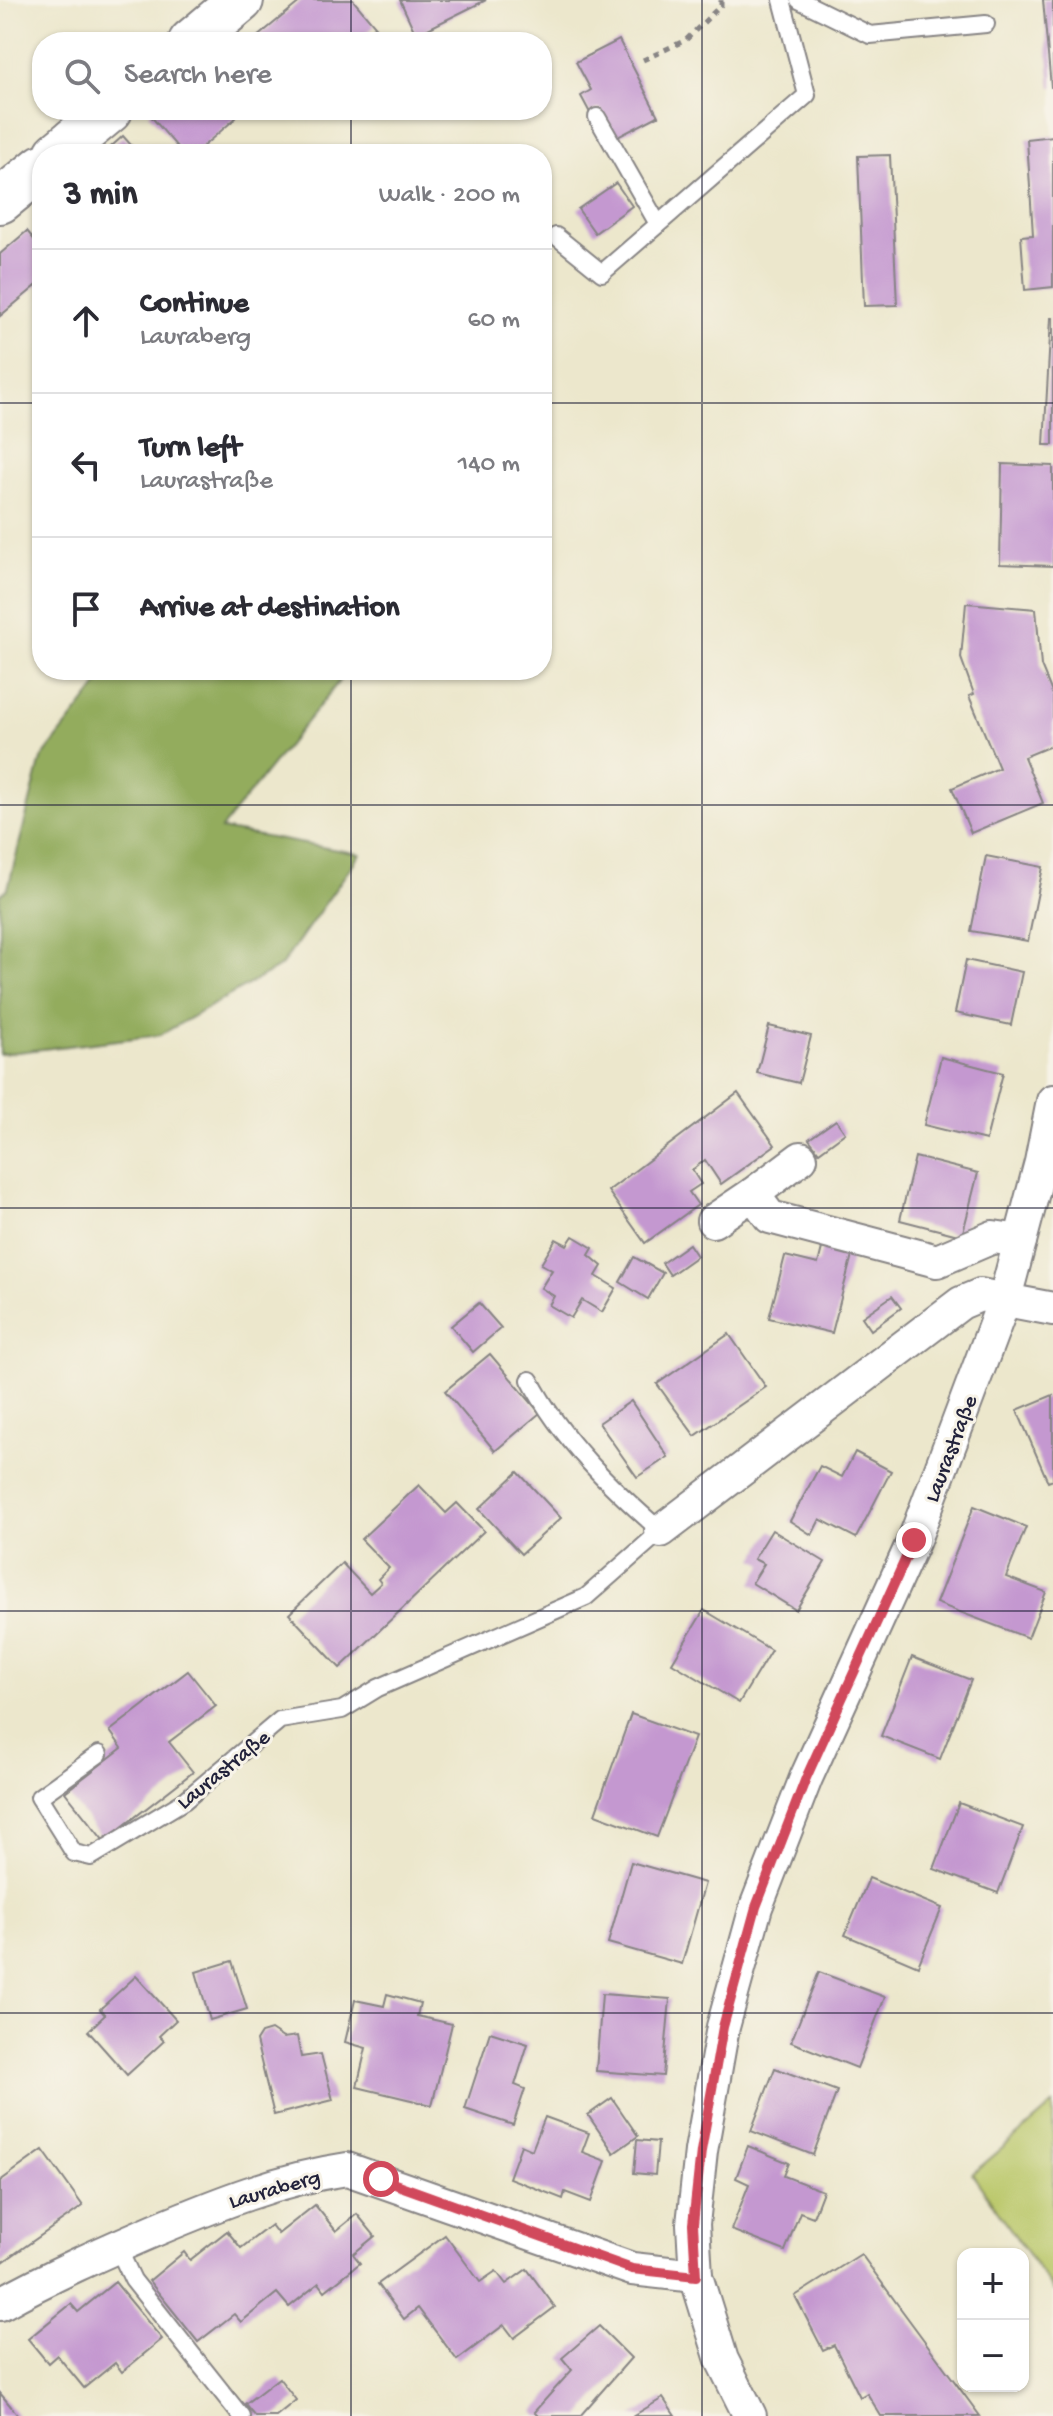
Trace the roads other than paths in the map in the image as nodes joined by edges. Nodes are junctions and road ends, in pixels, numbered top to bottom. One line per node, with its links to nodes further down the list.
1 (241, 0): 5 (main road)
2 (782, 0): 11 (lane)
3 (799, 0): 4 (lane)
4 (986, 24)
5 (203, 32)
6 (597, 117): 11 (lane)
7 (98, 120): 8 (main road)
8 (69, 144)
9 (32, 175): 10 (main road)
10 (0, 201)
11 (658, 224): 12 (lane)
12 (556, 236)
13 (1053, 1101): 17 (street, Laurastraße)
14 (801, 1158): 15 (street)
15 (753, 1194): 16 (street); 17 (street)
16 (713, 1221)
17 (1020, 1241): 18 (street, Laurastraße)
18 (1005, 1298): 19 (street, Laurastraße); 21 (street, Laurastraße); 24 (street, Laurastraße)
19 (1053, 1309)
20 (530, 1380): 21 (lane)
21 (661, 1531): 22 (lane, Laurastraße)
22 (99, 1754)
23 (117, 2246): 24 (street, Lauraberg); 25 (street, Lauraberg); 26 (lane)
24 (696, 2276): 27 (street, Laurastraße)
25 (0, 2304)
26 (241, 2416)
27 (750, 2416)

